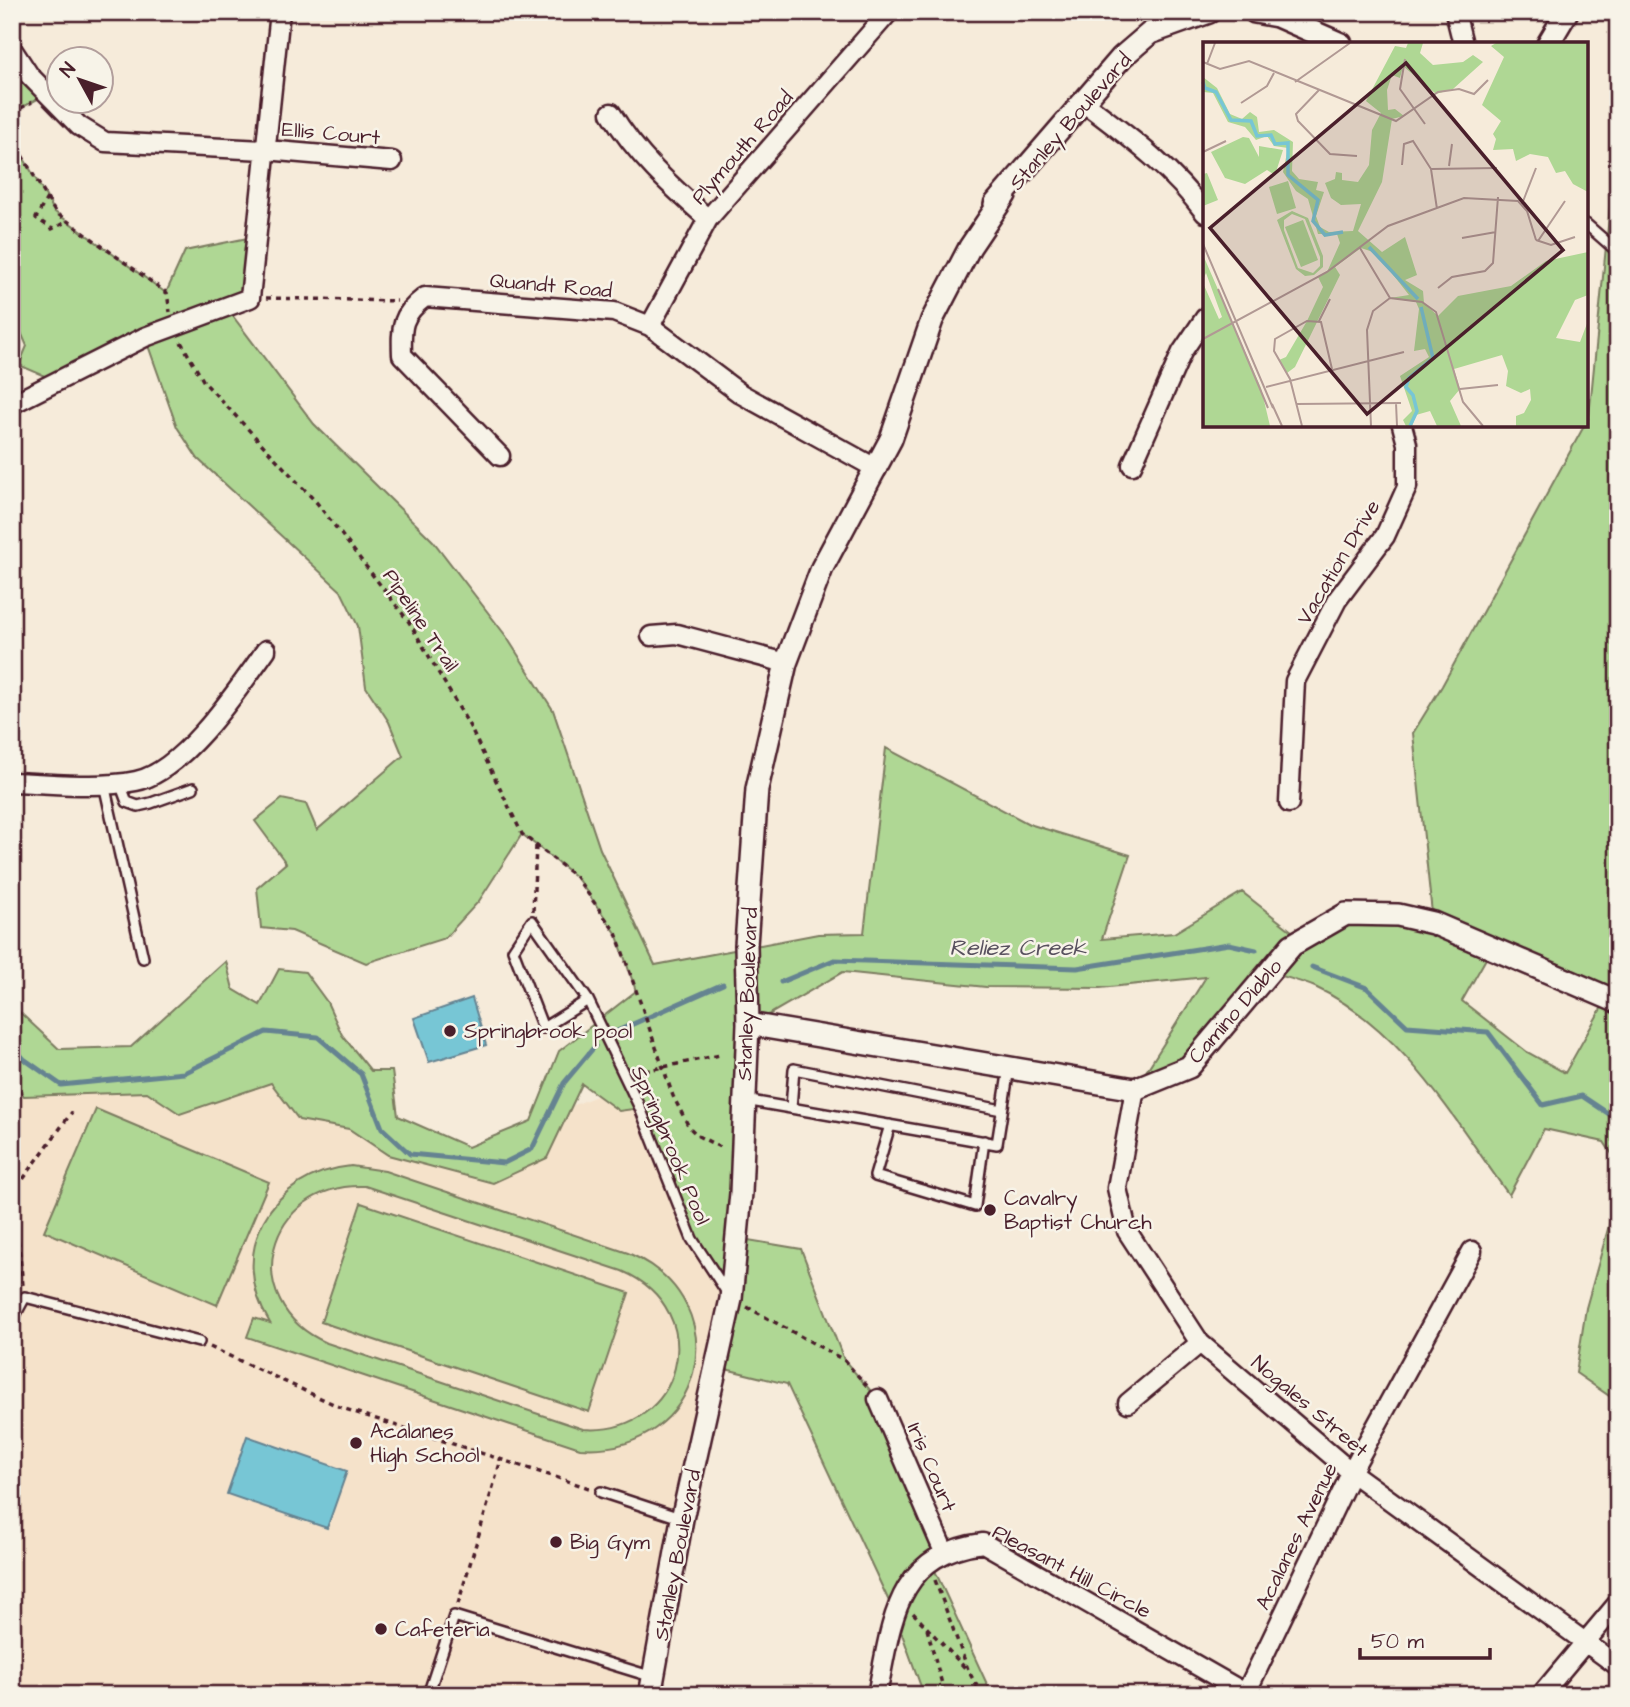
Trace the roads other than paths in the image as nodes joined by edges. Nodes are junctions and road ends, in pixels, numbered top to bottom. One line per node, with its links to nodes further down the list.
1 (280, 12): 15 (street)
2 (889, 12): 18 (street, Plymouth Road)
3 (1209, 12): 13 (street, Stanley Boulevard)
4 (1255, 12): 8 (street)
5 (1455, 12): 9 (street)
6 (1555, 12): 10 (street)
7 (1567, 12): 11 (street)
8 (1319, 37)
9 (1463, 42)
10 (1547, 42)
11 (1547, 42)
12 (12, 49): 15 (street, Ellis Court)
13 (1083, 102): 17 (street); 27 (street, Stanley Boulevard)
14 (611, 113): 18 (street)
15 (266, 150): 16 (street, Ellis Court); 23 (street)
16 (391, 161)
17 (1203, 210)
18 (708, 219): 22 (street, Plymouth Road)
19 (1588, 226): 20 (lane)
20 (1618, 252)
21 (1203, 321): 26 (street)
22 (650, 326): 25 (street, Quandt Road); 27 (street, Quandt Road)
23 (12, 404)
24 (1403, 427): 34 (street, Vacation Drive)
25 (500, 456)
26 (1132, 465)
27 (877, 469): 30 (street, Stanley Boulevard)
28 (651, 636): 30 (street)
29 (266, 650): 32 (street)
30 (786, 663): 38 (street, Stanley Boulevard)
31 (12, 782): 32 (street)
32 (112, 784): 33 (lane); 35 (lane)
33 (192, 788)
34 (1289, 803)
35 (143, 958)
36 (588, 1000): 36 (lane, Springbrook Pool); 47 (lane, Springbrook Pool)
37 (1618, 1002): 40 (street, Camino Diablo)
38 (748, 1024): 39 (street); 41 (street, Stanley Boulevard)
39 (1009, 1068): 40 (street); 43 (lane)
40 (1135, 1089): 50 (street, Nogales Street)
41 (743, 1100): 42 (lane); 47 (street, Stanley Boulevard)
42 (790, 1108): 43 (lane); 44 (lane)
43 (1002, 1110): 45 (lane)
44 (890, 1125): 45 (lane); 45 (lane)
45 (984, 1141)
46 (1472, 1251): 53 (street, Acalanes Avenue)
47 (731, 1298): 55 (street, Stanley Boulevard)
48 (12, 1321): 49 (lane)
49 (199, 1342)
50 (1200, 1343): 52 (street); 53 (street, Nogales Street)
51 (878, 1399): 56 (street, Iris Court)
52 (1128, 1404)
53 (1351, 1472): 58 (street, Nogales Street); 61 (street, Acalanes Avenue)
54 (601, 1492): 55 (lane)
55 (682, 1519): 60 (street, Stanley Boulevard)
56 (936, 1556): 61 (street, Pleasant Hill Circle); 63 (street)
57 (1618, 1603): 58 (street)
58 (1585, 1640): 59 (street, Nogales Street); 64 (street)
59 (1618, 1666)
60 (652, 1686): 62 (lane)
61 (1245, 1694)
62 (428, 1695)
63 (877, 1695)
64 (1541, 1695)

